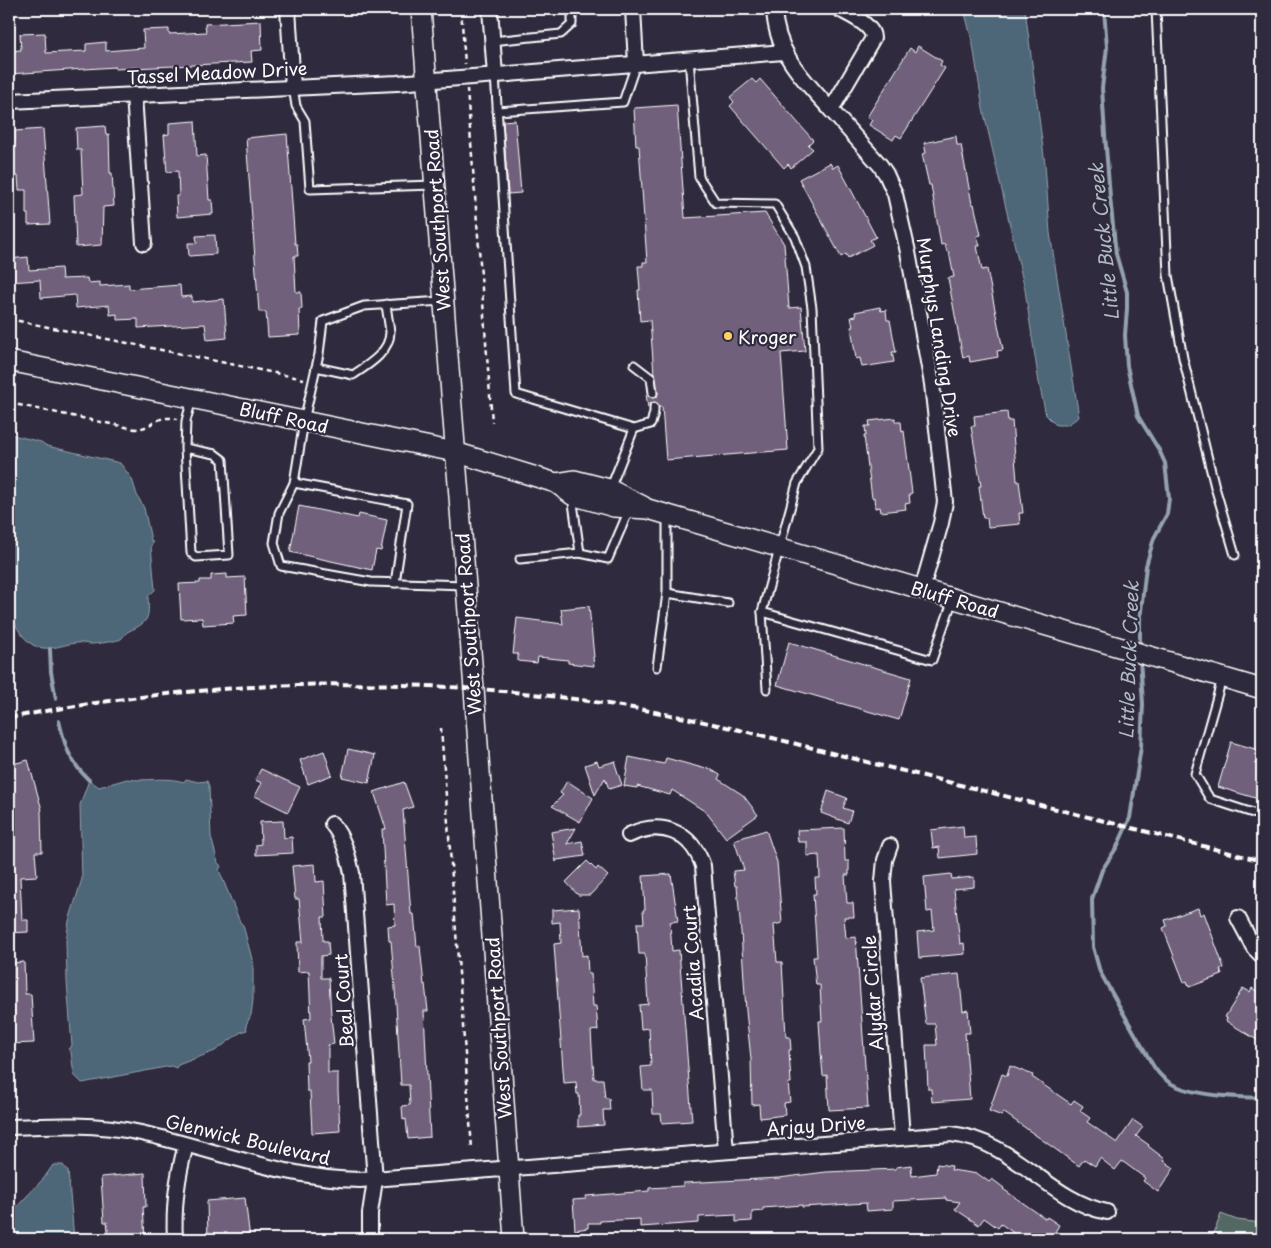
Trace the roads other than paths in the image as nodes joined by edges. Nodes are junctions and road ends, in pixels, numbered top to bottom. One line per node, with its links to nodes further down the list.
1 (288, 9): 15 (street)
2 (421, 9): 14 (main road, West Southport Road)
3 (490, 9): 9 (street)
4 (572, 9): 9 (lane)
5 (632, 9): 12 (street)
6 (774, 9): 10 (street, Murphys Landing Drive)
7 (839, 9): 18 (street)
8 (1156, 9): 42 (lane)
9 (492, 41): 13 (street)
10 (784, 52): 11 (street, Tassel Meadow Drive); 18 (street, Murphys Landing Drive)
11 (689, 59): 12 (street, Tassel Meadow Drive); 40 (lane)
12 (636, 64): 13 (street, Tassel Meadow Drive); 19 (lane)
13 (495, 75): 14 (street, Tassel Meadow Drive); 19 (lane)
14 (426, 80): 15 (street, Tassel Meadow Drive); 20 (main road, West Southport Road)
15 (294, 87): 16 (street, Tassel Meadow Drive); 20 (lane)
16 (134, 95): 17 (street, Tassel Meadow Drive); 21 (street)
17 (9, 101)
18 (831, 110): 46 (street, Murphys Landing Drive)
19 (497, 111): 31 (lane)
20 (435, 185): 22 (main road, West Southport Road)
21 (144, 243)
22 (444, 301): 23 (lane); 33 (main road, West Southport Road)
23 (386, 304): 26 (lane); 26 (lane)
24 (9, 361): 28 (main road, Bluff Road)
25 (634, 365): 27 (lane)
26 (316, 367): 30 (lane)
27 (652, 393)
28 (192, 398): 30 (main road, Bluff Road); 32 (lane)
29 (654, 407): 31 (lane)
30 (304, 421): 33 (main road, Bluff Road); 34 (lane)
31 (634, 429): 36 (lane)
32 (185, 448): 32 (lane)
33 (455, 452): 35 (main road, Bluff Road); 45 (main road, West Southport Road)
34 (294, 483): 44 (lane); 44 (lane)
35 (556, 483): 36 (main road, Bluff Road); 37 (main road, Bluff Road)
36 (609, 489): 38 (main road, Bluff Road)
37 (572, 495): 38 (main road, Bluff Road); 41 (lane)
38 (640, 508): 39 (main road, Bluff Road); 41 (lane)
39 (667, 514): 40 (main road, Bluff Road); 47 (lane)
40 (780, 547): 46 (main road, Bluff Road); 50 (lane)
41 (580, 553): 43 (lane)
42 (1235, 555)
43 (520, 559)
44 (395, 583): 45 (lane)
45 (466, 585): 65 (main road, West Southport Road)
46 (922, 589): 48 (main road, Bluff Road)
47 (667, 593): 49 (lane); 51 (lane)
48 (954, 598): 50 (lane); 52 (main road, Bluff Road)
49 (728, 603)
50 (762, 612): 53 (lane)
51 (657, 667)
52 (1222, 678): 54 (main road, Bluff Road); 55 (lane)
53 (767, 689)
54 (1262, 689)
55 (1262, 816)
56 (332, 824): 66 (street, Beal Court)
57 (629, 835): 64 (street, Acadia Court)
58 (890, 846): 62 (street, Alydar Circle)
59 (1238, 918): 60 (street)
60 (1262, 956)
61 (9, 1127): 63 (street, Glenwick Boulevard)
62 (902, 1137): 64 (street, Arjay Drive); 67 (street, Arjay Drive)
63 (186, 1144): 66 (street, Glenwick Boulevard); 68 (street)
64 (726, 1151): 65 (street, Arjay Drive)
65 (508, 1168): 66 (street, Glenwick Boulevard); 70 (main road, West Southport Road)
66 (375, 1180): 69 (street, Beal Court)
67 (1107, 1212)
68 (175, 1239)
69 (370, 1239)
70 (514, 1239)

